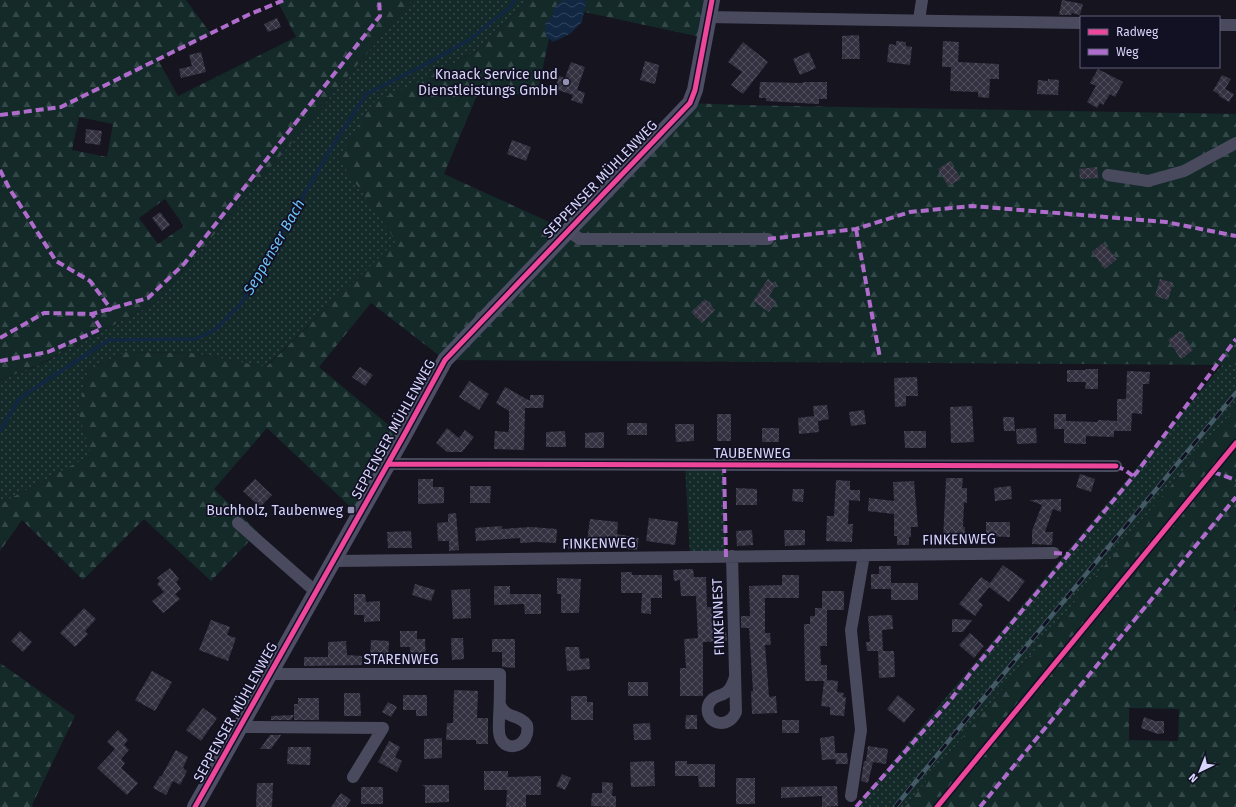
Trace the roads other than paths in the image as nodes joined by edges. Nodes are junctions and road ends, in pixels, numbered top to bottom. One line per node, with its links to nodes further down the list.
1 (712, 0): 3 (street, SEPPENSER MÜHLENWEG)
2 (922, 0): 4 (street)
3 (709, 18): 4 (street); 10 (street, SEPPENSER MÜHLENWEG)
4 (919, 20): 5 (street)
5 (1080, 23)
6 (1220, 25): 7 (street)
7 (1236, 25)
8 (1236, 143): 9 (street)
9 (1108, 175)
10 (567, 230): 11 (street, SEPPENSER MÜHLENWEG); 12 (street, SEPPENSER MÜHLENWEG)
11 (768, 239)
12 (388, 464): 13 (street, TAUBENWEG); 18 (street, SEPPENSER MÜHLENWEG)
13 (1116, 466)
14 (238, 523): 19 (street)
15 (1054, 553): 16 (street, FINKENWEG)
16 (864, 555): 17 (street, FINKENWEG); 25 (street)
17 (732, 556): 18 (street, FINKENWEG); 21 (street, FINKENNEST)
18 (333, 561): 19 (street, SEPPENSER MÜHLENWEG)
19 (316, 592): 20 (street, SEPPENSER MÜHLENWEG)
20 (270, 674): 22 (street, STARENWEG); 23 (street, SEPPENSER MÜHLENWEG)
21 (735, 677)
22 (500, 705)
23 (240, 727): 24 (street, SEPPENSER MÜHLENWEG); 26 (street, SEPPENSER MÜHLENWEG)
24 (353, 777)
25 (851, 796)
26 (195, 807)

